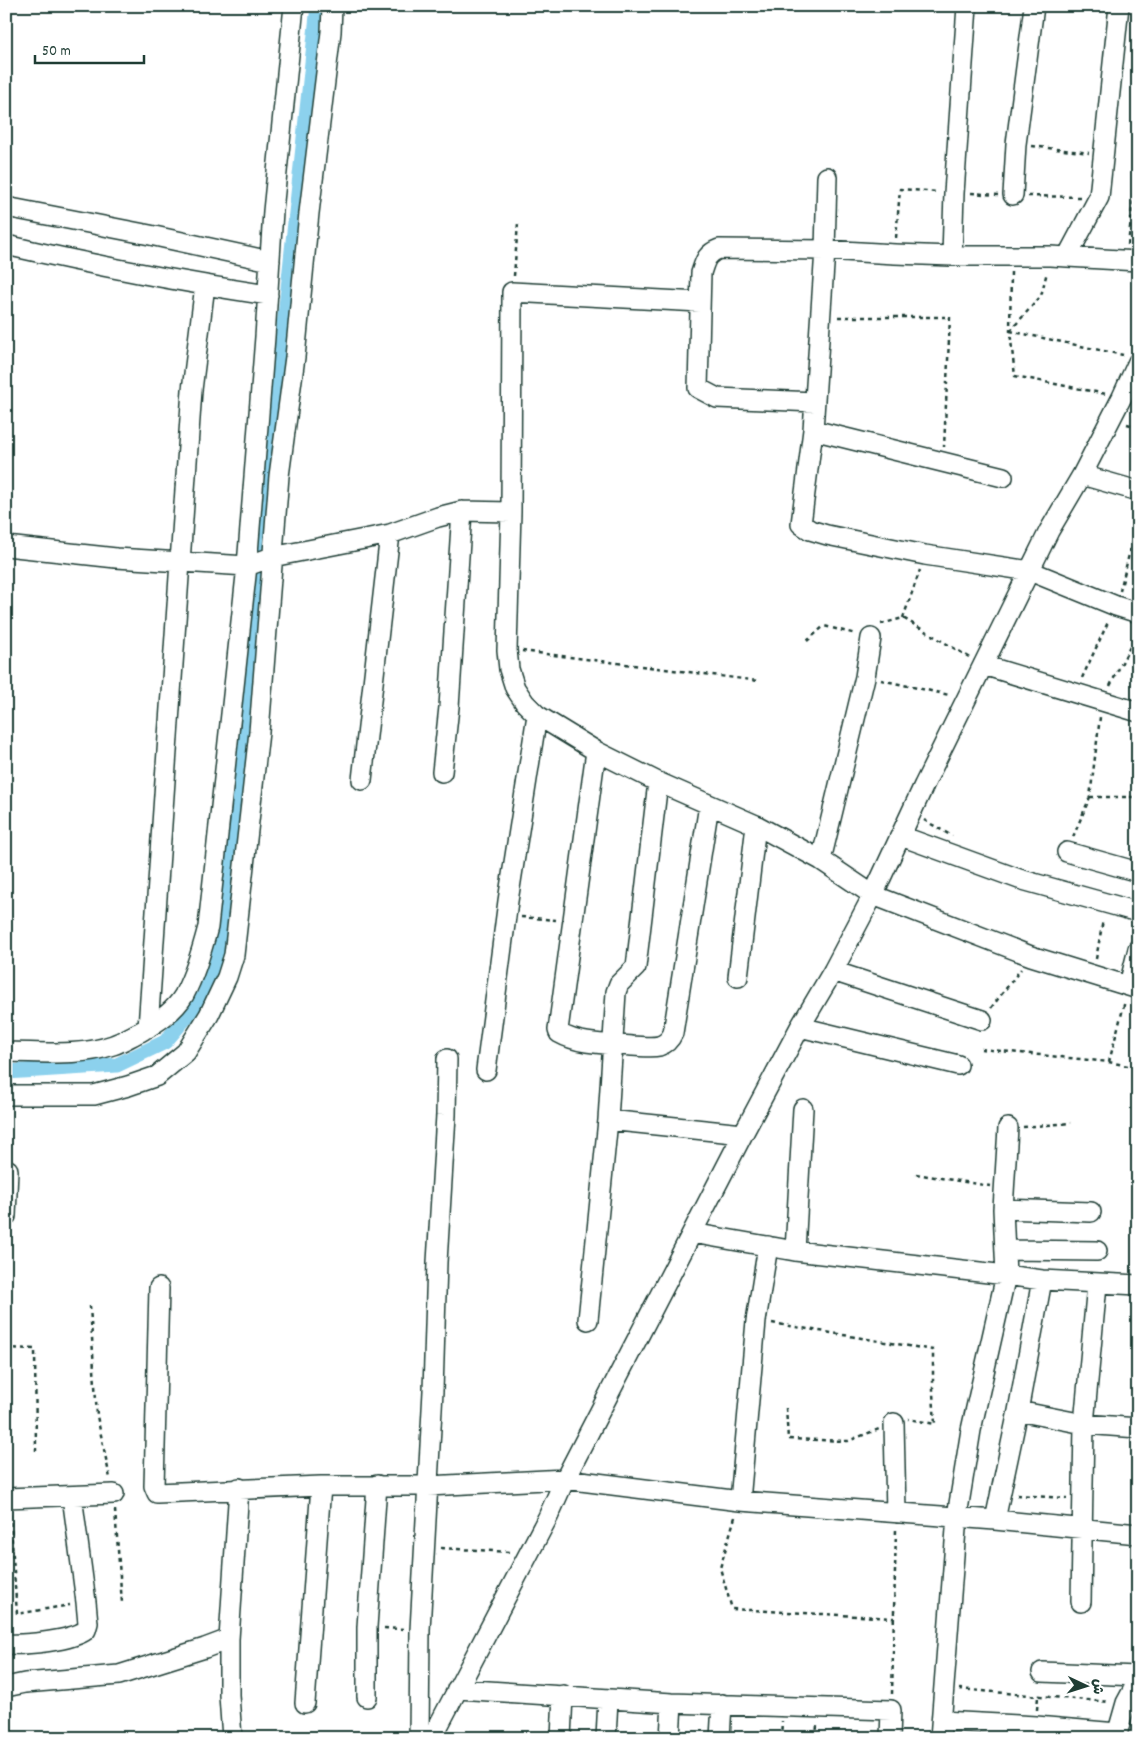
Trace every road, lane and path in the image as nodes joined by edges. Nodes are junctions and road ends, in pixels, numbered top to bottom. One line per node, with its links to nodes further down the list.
1 (294, 6): 21 (street)
2 (332, 6): 43 (street)
3 (967, 6): 10 (street)
4 (1034, 6): 6 (street)
5 (1119, 6): 7 (street)
6 (1016, 144): 7 (path); 11 (street)
7 (1104, 155): 12 (street)
8 (1138, 157): 22 (path)
9 (827, 177): 16 (street)
10 (954, 193): 11 (path); 17 (path); 18 (street)
11 (1012, 195): 12 (path)
12 (1099, 197): 20 (street)
13 (6, 207): 21 (street)
14 (518, 223): 24 (path)
15 (6, 245): 23 (street)
16 (825, 250): 17 (street); 26 (street); 27 (street)
17 (895, 254): 18 (street)
18 (952, 256): 19 (street)
19 (1012, 256): 20 (street); 28 (path)
20 (1059, 256): 22 (street); 28 (path)
21 (270, 261): 25 (street)
22 (1132, 261)
23 (205, 285): 25 (street); 44 (street)
24 (512, 292): 26 (street); 38 (street)
25 (268, 295): 45 (street)
26 (700, 302): 31 (street)
27 (821, 317): 31 (street); 33 (path)
28 (1010, 331): 29 (path); 30 (path)
29 (1133, 359): 30 (street)
30 (1122, 397): 34 (street)
31 (815, 402): 32 (street)
32 (813, 430): 33 (street); 42 (street)
33 (943, 463): 35 (street)
34 (1082, 475): 36 (street); 46 (street)
35 (1002, 477)
36 (1138, 491)
37 (462, 511): 38 (street); 40 (street); 63 (street)
38 (511, 512): 53 (street)
39 (1138, 518): 47 (path)
40 (390, 534): 43 (street); 64 (street)
41 (6, 546): 44 (street)
42 (925, 555): 46 (street); 49 (path)
43 (272, 557): 45 (street); 96 (street)
44 (180, 563): 45 (street); 87 (street)
45 (247, 566): 87 (street)
46 (1030, 571): 47 (street); 54 (street)
47 (1116, 606): 48 (street); 57 (path)
48 (1138, 613)
49 (903, 618): 51 (path); 54 (path)
50 (1138, 631): 59 (path)
51 (871, 638): 52 (path); 55 (street)
52 (807, 641)
53 (507, 650): 56 (path); 61 (street)
54 (983, 665): 57 (street); 58 (street)
55 (865, 676): 58 (path); 72 (street)
56 (759, 681)
57 (1075, 693): 59 (street)
58 (967, 699): 70 (street)
59 (1102, 702): 60 (street); 66 (path)
60 (1138, 712)
61 (537, 715): 62 (street); 77 (street)
62 (596, 752): 65 (street); 78 (street)
63 (442, 772)
64 (362, 780)
65 (658, 782): 68 (street); 88 (street)
66 (1090, 797): 67 (path); 71 (path)
67 (1138, 797)
68 (709, 805): 69 (street); 88 (street)
69 (756, 826): 72 (street); 83 (street)
70 (901, 836): 74 (street); 75 (street)
71 (1067, 852): 73 (street)
72 (821, 860): 74 (street)
73 (1138, 872)
74 (873, 895): 80 (street); 81 (street)
75 (1105, 903): 76 (street); 82 (path)
76 (1138, 912)
77 (506, 916): 78 (path); 95 (street)
78 (572, 921): 88 (street)
79 (1138, 949): 84 (street)
80 (1031, 956): 82 (street); 85 (path)
81 (833, 971): 85 (street); 86 (street)
82 (1094, 975): 84 (street)
83 (738, 977)
84 (1134, 987): 92 (path)
85 (982, 1020)
86 (800, 1027): 93 (street); 101 (street)
87 (148, 1028): 90 (street)
88 (613, 1045): 98 (street)
89 (981, 1049): 92 (path)
90 (6, 1052)
91 (447, 1059): 131 (street)
92 (1109, 1062): 94 (path)
93 (958, 1065)
94 (1138, 1068)
95 (486, 1070)
96 (6, 1095)
97 (803, 1109): 111 (street)
98 (608, 1120): 101 (street); 119 (street)
99 (1071, 1123): 100 (path)
100 (1008, 1128): 104 (street)
101 (743, 1134): 108 (street)
102 (8, 1170): 107 (street)
103 (916, 1174): 104 (path)
104 (1004, 1188): 105 (street)
105 (1003, 1209): 106 (street); 110 (street)
106 (1091, 1212)
107 (6, 1216)
108 (692, 1233): 109 (street); 128 (street)
109 (768, 1246): 111 (street); 120 (street)
110 (1005, 1250): 112 (street); 113 (street)
111 (795, 1251): 113 (street)
112 (1097, 1251)
113 (1006, 1275): 114 (street); 140 (street)
114 (1042, 1280): 115 (street); 123 (street)
115 (1097, 1284): 116 (street); 125 (street)
116 (1138, 1285)
117 (159, 1288): 132 (street)
118 (90, 1306): 133 (path)
119 (588, 1320)
120 (756, 1321): 124 (path); 138 (street)
121 (6, 1348): 127 (path)
122 (786, 1408): 124 (path)
123 (1018, 1411): 125 (street); 134 (street)
124 (894, 1423): 139 (street)
125 (1084, 1424): 126 (street); 137 (street)
126 (1138, 1428)
127 (36, 1451)
128 (565, 1479): 131 (street); 138 (street); 145 (street)
129 (376, 1485): 130 (street); 131 (street); 150 (street)
130 (321, 1486): 132 (street); 162 (street)
131 (428, 1486): 144 (street)
132 (239, 1488): 152 (street)
133 (114, 1494): 135 (street); 148 (path)
134 (1001, 1494): 137 (path); 141 (street)
135 (72, 1496): 136 (street); 146 (street)
136 (8, 1498): 146 (path)
137 (1083, 1499): 142 (street)
138 (740, 1501): 139 (street); 149 (path)
139 (896, 1513): 140 (street); 149 (path)
140 (957, 1516): 141 (street); 157 (street)
141 (995, 1520): 142 (street)
142 (1083, 1530): 143 (street); 147 (street)
143 (1138, 1534)
144 (424, 1547): 145 (path); 151 (street)
145 (529, 1553): 158 (street)
146 (86, 1602): 153 (street)
147 (1081, 1602)
148 (122, 1603)
149 (894, 1618): 165 (path)
150 (367, 1627): 151 (path); 160 (street)
151 (420, 1630): 169 (street)
152 (229, 1639): 155 (street); 168 (street)
153 (6, 1644)
154 (1042, 1672): 156 (street)
155 (6, 1687)
156 (1134, 1687): 157 (path); 167 (street)
157 (945, 1688): 166 (street)
158 (457, 1689): 159 (street); 170 (street)
159 (562, 1695): 161 (street); 171 (street)
160 (367, 1697)
161 (608, 1699): 163 (street); 172 (street)
162 (305, 1703)
163 (672, 1703): 164 (street); 173 (street)
164 (722, 1704): 165 (street); 174 (street)
165 (891, 1710): 175 (street)
166 (941, 1729): 167 (street)
167 (1117, 1735)
168 (232, 1738)
169 (420, 1738)
170 (432, 1738)
171 (561, 1738)
172 (606, 1738)
173 (670, 1738)
174 (720, 1738)
175 (890, 1738)

